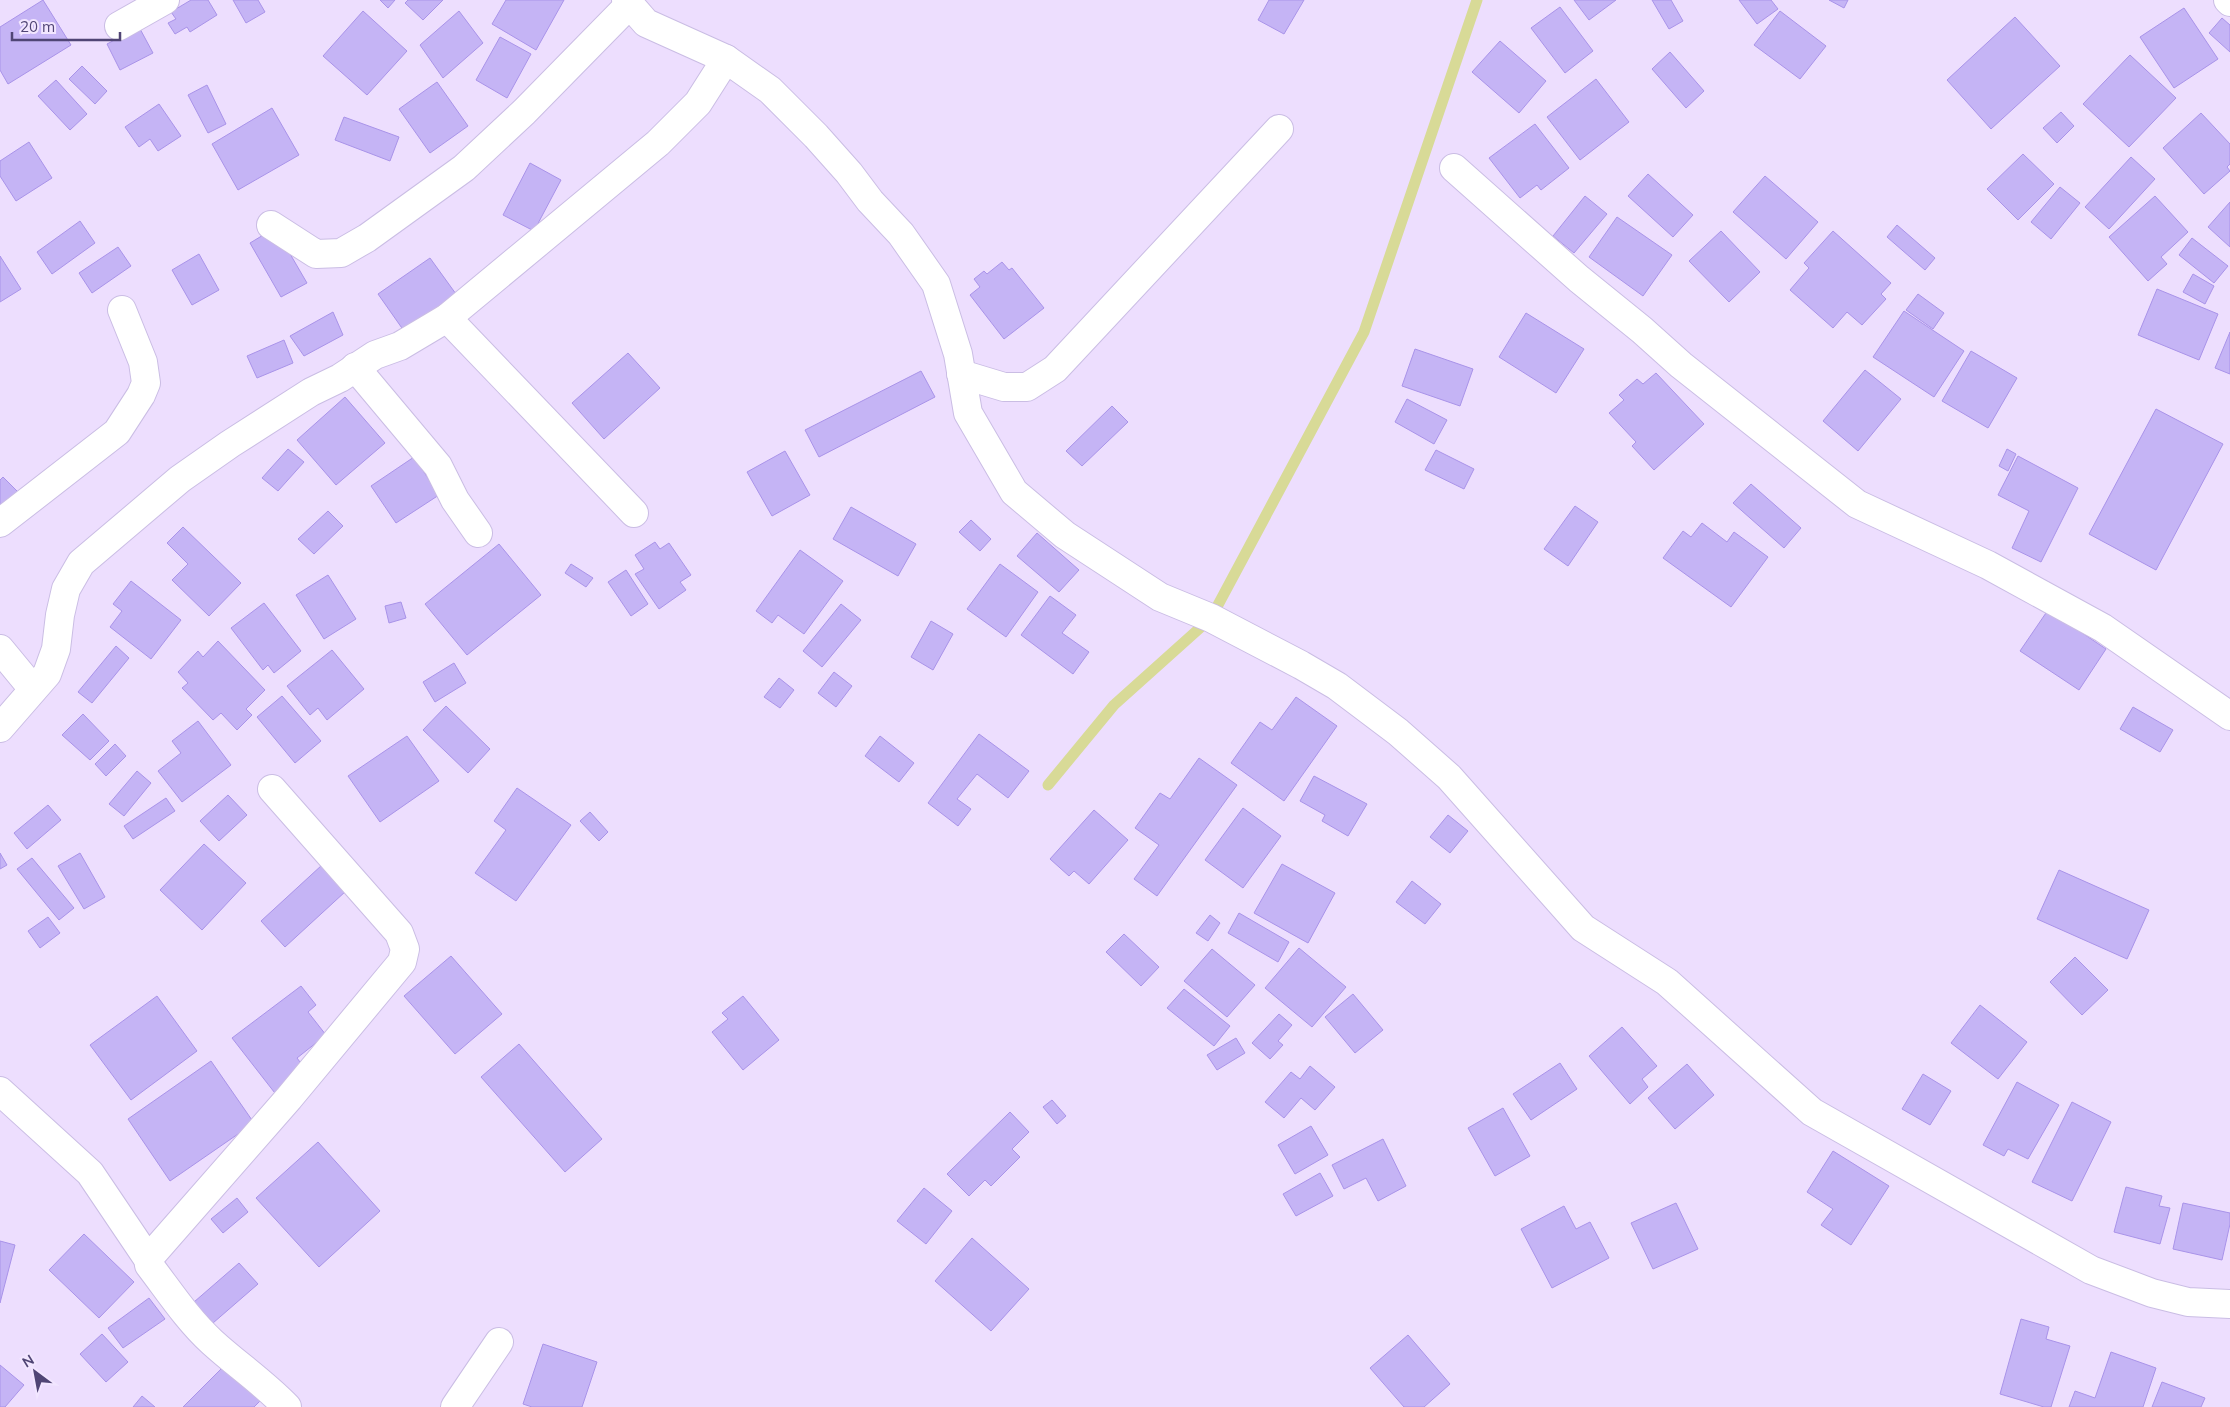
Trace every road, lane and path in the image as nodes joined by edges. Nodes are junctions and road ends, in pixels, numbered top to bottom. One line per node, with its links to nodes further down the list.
1 (165, 0): 3 (street)
2 (627, 2): 4 (street); 7 (street)
3 (119, 26)
4 (726, 60): 9 (street); 11 (street)
5 (1279, 129): 11 (street)
6 (1454, 168): 17 (street)
7 (272, 225)
8 (122, 310): 13 (street)
9 (447, 318): 10 (street); 12 (street)
10 (355, 367): 14 (street); 16 (street)
11 (961, 374): 22 (street)
12 (634, 513)
13 (0, 523)
14 (478, 533)
15 (0, 649): 16 (street)
16 (33, 689): 18 (street)
17 (2230, 716)
18 (0, 728)
19 (272, 789): 21 (street)
20 (0, 1090): 21 (street)
21 (148, 1259): 24 (street)
22 (2230, 1304)
23 (499, 1342): 25 (street)
24 (287, 1407)
25 (456, 1407)

